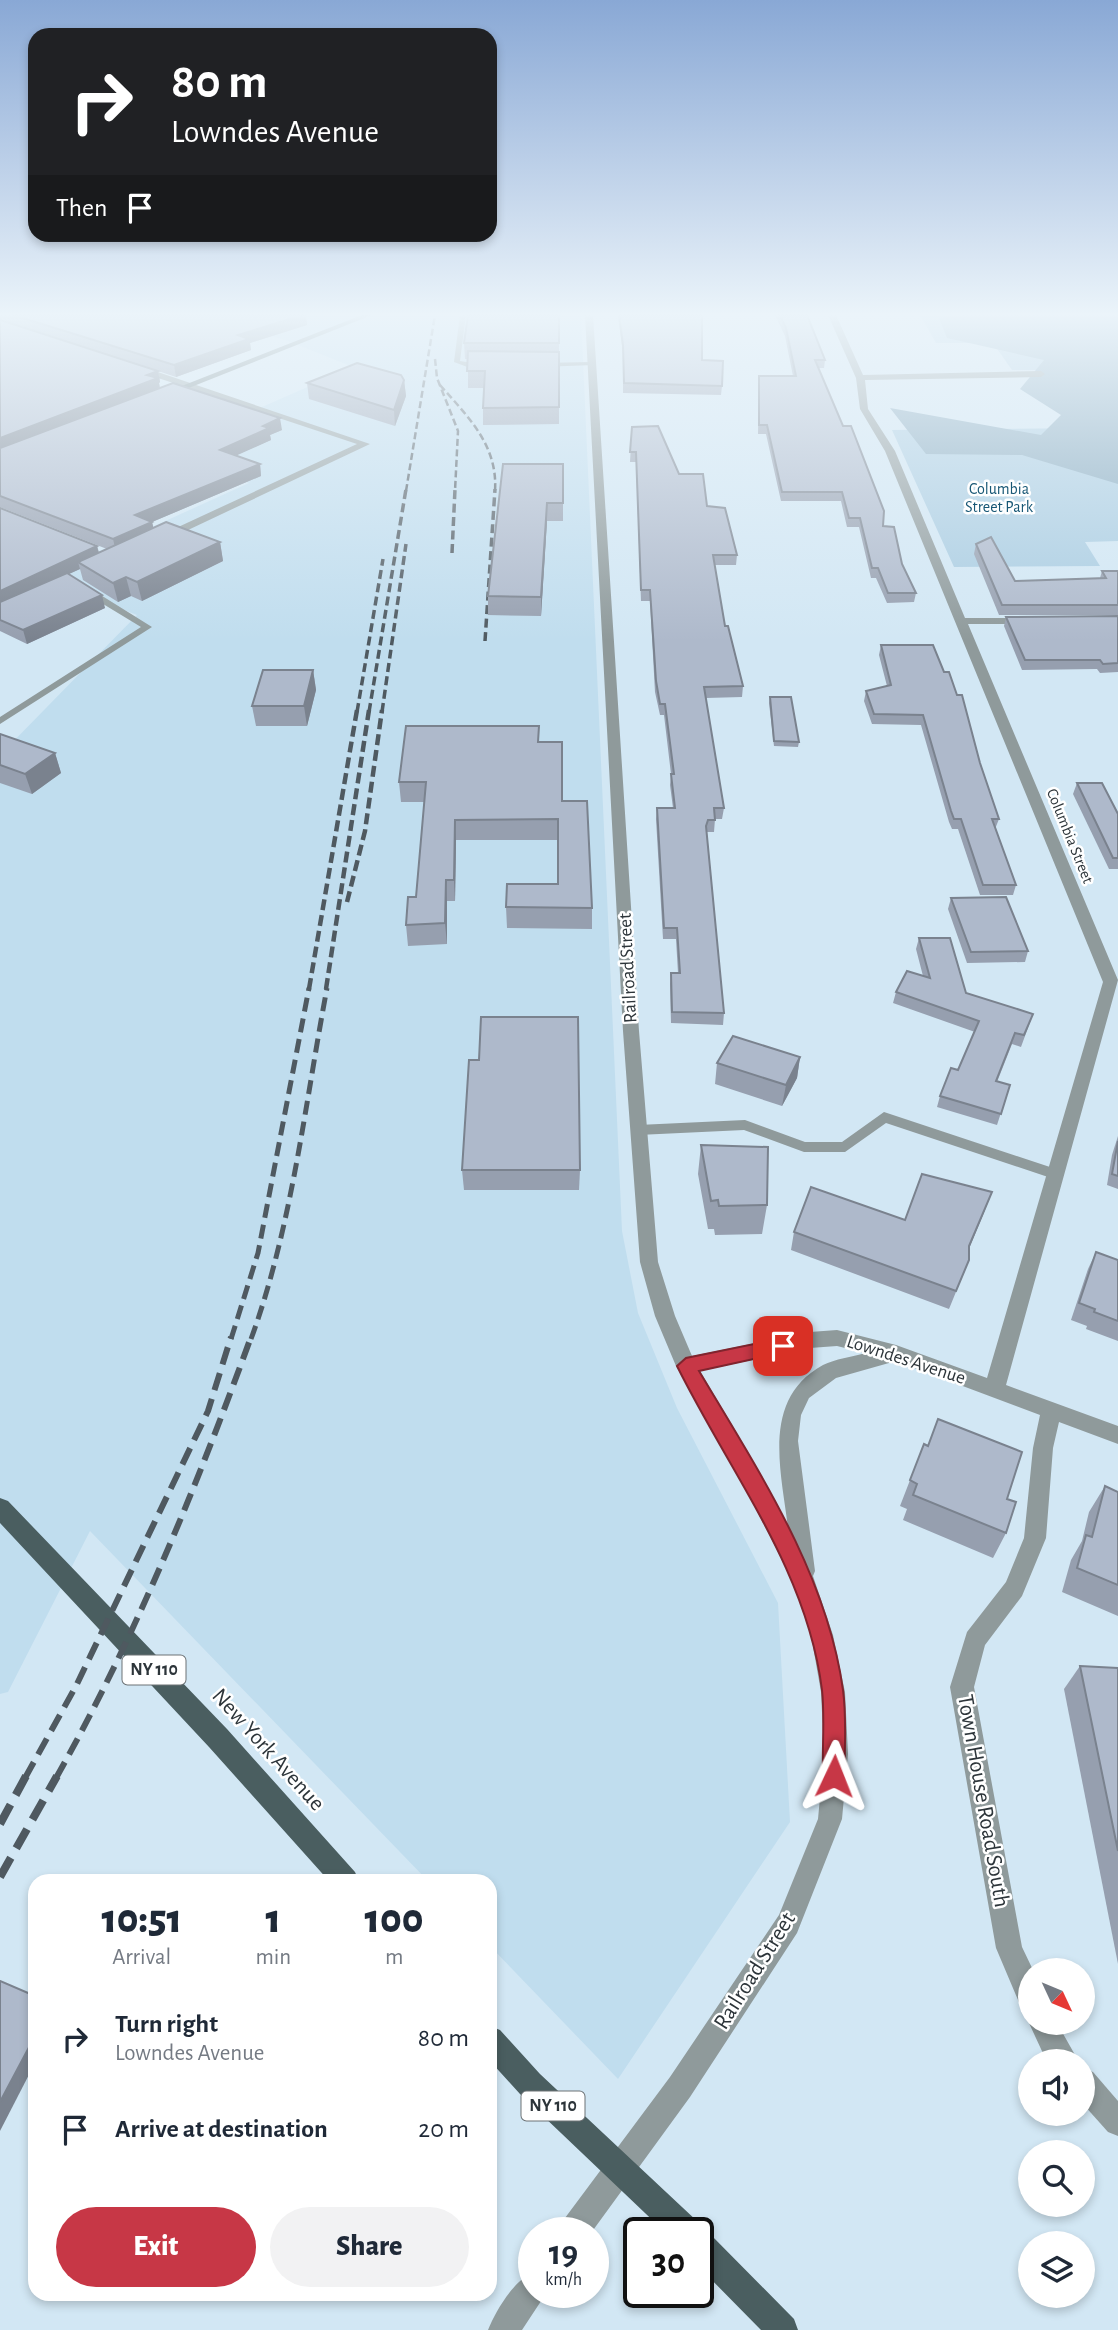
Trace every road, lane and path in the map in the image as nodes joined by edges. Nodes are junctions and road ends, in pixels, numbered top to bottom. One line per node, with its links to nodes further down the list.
1 (305, 424): 4 (street)
2 (596, 424): 9 (street, Railroad Street)
3 (873, 424): 6 (street, Columbia Street)
4 (152, 543)
5 (78, 584): 8 (lane)
6 (962, 621): 7 (street); 10 (street, Columbia Street)
7 (1037, 621)
8 (0, 721)
9 (638, 1130): 10 (lane); 12 (street, Railroad Street)
10 (1057, 1175): 13 (street, Columbia Street)
11 (896, 1353): 12 (street, Lowndes Avenue); 13 (street, Lowndes Avenue); 17 (street, Railroad Street)
12 (686, 1366): 17 (street, Railroad Street)
13 (994, 1390): 14 (street, Lowndes Avenue)
14 (1051, 1410): 15 (street, Lowndes Avenue); 19 (street, Town House Road South)
15 (1118, 1434)
16 (0, 1508): 18 (main road, New York Avenue / NY 110)
17 (806, 1585): 23 (street, Railroad Street)
18 (340, 1874)
19 (1018, 1968)
20 (497, 2048): 23 (main road, NY 110)
21 (1095, 2096): 22 (street)
22 (1118, 2122)
23 (620, 2169): 24 (street, Railroad Street); 25 (main road, NY 110)
24 (585, 2217)
25 (670, 2217)
26 (714, 2260): 29 (main road)
27 (519, 2308): 28 (street)
28 (503, 2330)
29 (783, 2330)

